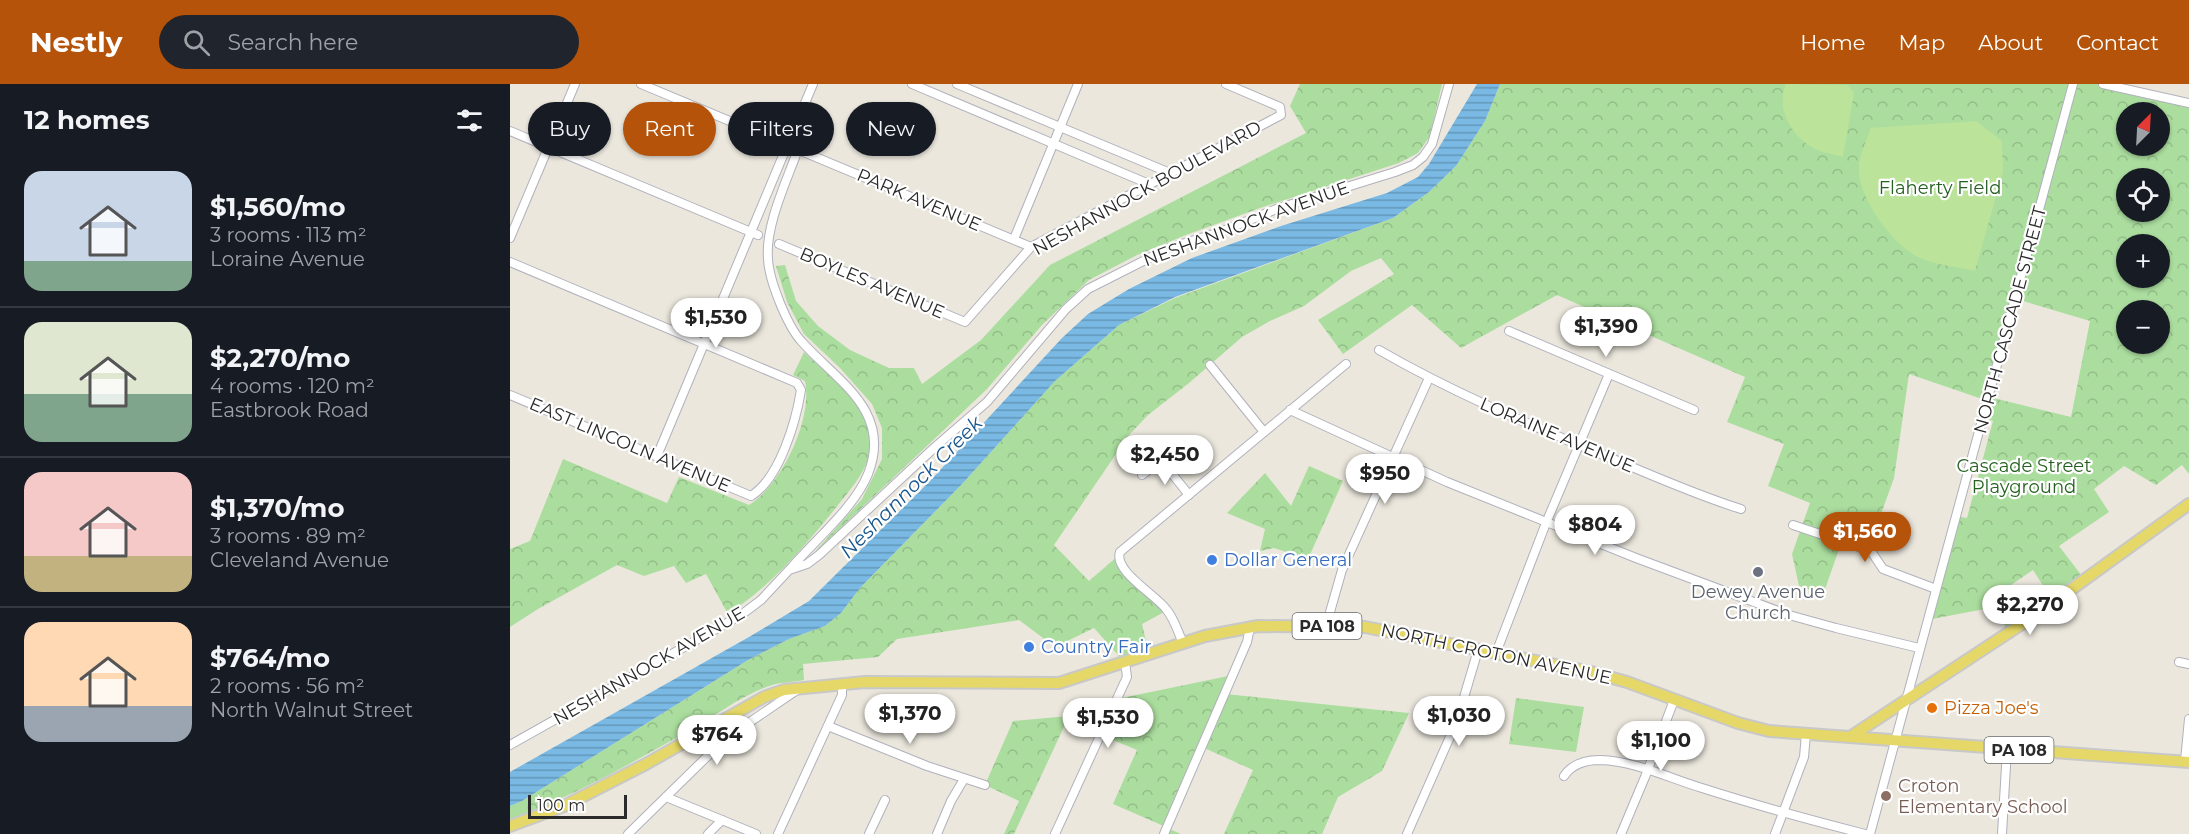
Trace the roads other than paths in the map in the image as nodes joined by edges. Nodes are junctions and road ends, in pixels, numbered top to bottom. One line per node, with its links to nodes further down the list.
1 (575, 84): 11 (street)
2 (641, 84): 14 (street, PARK AVENUE)
3 (813, 84): 12 (street)
4 (912, 84): 18 (street)
5 (957, 84): 15 (street)
6 (1078, 84): 15 (street)
7 (1226, 84): 24 (street, NESHANNOCK BOULEVARD)
8 (1449, 84): 53 (street, NESHANNOCK AVENUE)
9 (2073, 84): 54 (street, NORTH CASCADE STREET)
10 (2103, 84): 13 (street)
11 (567, 102)
12 (805, 102)
13 (2189, 103)
14 (728, 120)
15 (1060, 128): 18 (street); 24 (street)
16 (510, 131): 17 (street)
17 (528, 139)
18 (1054, 143): 25 (street); 28 (street)
19 (544, 156): 27 (street)
20 (569, 156): 26 (street)
21 (783, 156): 26 (street)
22 (796, 156): 53 (street)
23 (815, 156): 28 (street, PARK AVENUE)
24 (1170, 173): 25 (street, NESHANNOCK BOULEVARD)
25 (1149, 184): 30 (street, NESHANNOCK BOULEVARD)
26 (754, 234): 34 (street)
27 (510, 238)
28 (1014, 239): 30 (street, PARK AVENUE)
29 (779, 244): 32 (street, BOYLES AVENUE)
30 (1031, 247): 32 (street, NESHANNOCK BOULEVARD)
31 (510, 262): 34 (street)
32 (965, 322)
33 (1509, 331): 38 (street)
34 (704, 344): 45 (street); 45 (street, EAST LINCOLN AVENUE)
35 (1379, 350): 39 (street, LORAINE AVENUE)
36 (1346, 364): 41 (street)
37 (1210, 365): 43 (street)
38 (1609, 374): 42 (street); 44 (street)
39 (1428, 378): 44 (street, LORAINE AVENUE); 46 (street)
40 (510, 395): 45 (street, EAST LINCOLN AVENUE)
41 (1290, 410): 43 (street); 46 (street)
42 (1694, 410)
43 (1264, 432): 48 (street)
44 (1578, 445): 50 (street, LORAINE AVENUE); 51 (street)
45 (657, 456)
46 (1392, 457): 51 (street); 55 (street)
47 (1142, 475): 48 (street)
48 (1189, 495): 57 (street)
49 (2189, 504): 67 (main road)
50 (1741, 509)
51 (1546, 523): 58 (street); 60 (street)
52 (1793, 525): 54 (street)
53 (789, 570): 73 (street, NESHANNOCK AVENUE)
54 (1936, 589): 58 (street, NORTH CASCADE STREET)
55 (1326, 626): 56 (main road, NORTH CROTON AVENUE / PA 108); 59 (main road, NORTH CROTON AVENUE / PA 108)
56 (1250, 628): 57 (main road, NORTH CROTON AVENUE / PA 108); 92 (street)
57 (1182, 643): 61 (main road, NORTH CROTON AVENUE / PA 108)
58 (1919, 648): 67 (street, NORTH CASCADE STREET)
59 (1478, 650): 60 (main road, NORTH CROTON AVENUE / PA 108); 93 (street)
60 (1496, 653): 66 (main road, NORTH CROTON AVENUE / PA 108)
61 (1125, 662): 64 (main road, NORTH CROTON AVENUE / PA 108); 91 (street)
62 (2179, 662): 63 (street)
63 (2189, 664)
64 (842, 684): 65 (main road, NORTH CROTON AVENUE / PA 108); 69 (street)
65 (799, 689): 80 (street); 84 (main road, NORTH CROTON AVENUE / PA 108)
66 (1674, 700): 70 (main road, NORTH CROTON AVENUE / PA 108); 76 (street)
67 (1906, 701): 71 (main road); 72 (street, NORTH CASCADE STREET)
68 (2189, 719): 75 (street)
69 (828, 726): 78 (street); 88 (street)
70 (1806, 734): 71 (main road, NORTH CROTON AVENUE / PA 108); 82 (street)
71 (1850, 738): 72 (main road, NORTH CROTON AVENUE / PA 108)
72 (1895, 741): 74 (main road, NORTH CROTON AVENUE / PA 108); 97 (street, NORTH CASCADE STREET)
73 (510, 745)
74 (2007, 749): 75 (main road, NORTH CROTON AVENUE / PA 108); 98 (street)
75 (2187, 761)
76 (1648, 770): 77 (street); 82 (street); 94 (street)
77 (1564, 776)
78 (964, 779): 79 (street); 90 (street)
79 (985, 785)
80 (666, 797): 83 (street); 85 (street)
81 (885, 800): 89 (street)
82 (1783, 812): 95 (street); 96 (street)
83 (722, 820): 86 (street); 87 (street)
84 (510, 826)
85 (628, 834)
86 (708, 834)
87 (756, 834)
88 (778, 834)
89 (869, 834)
90 (937, 834)
91 (1055, 834)
92 (1164, 834)
93 (1407, 834)
94 (1621, 834)
95 (1774, 834)
96 (1865, 834)
97 (1870, 834)
98 (2002, 834)

